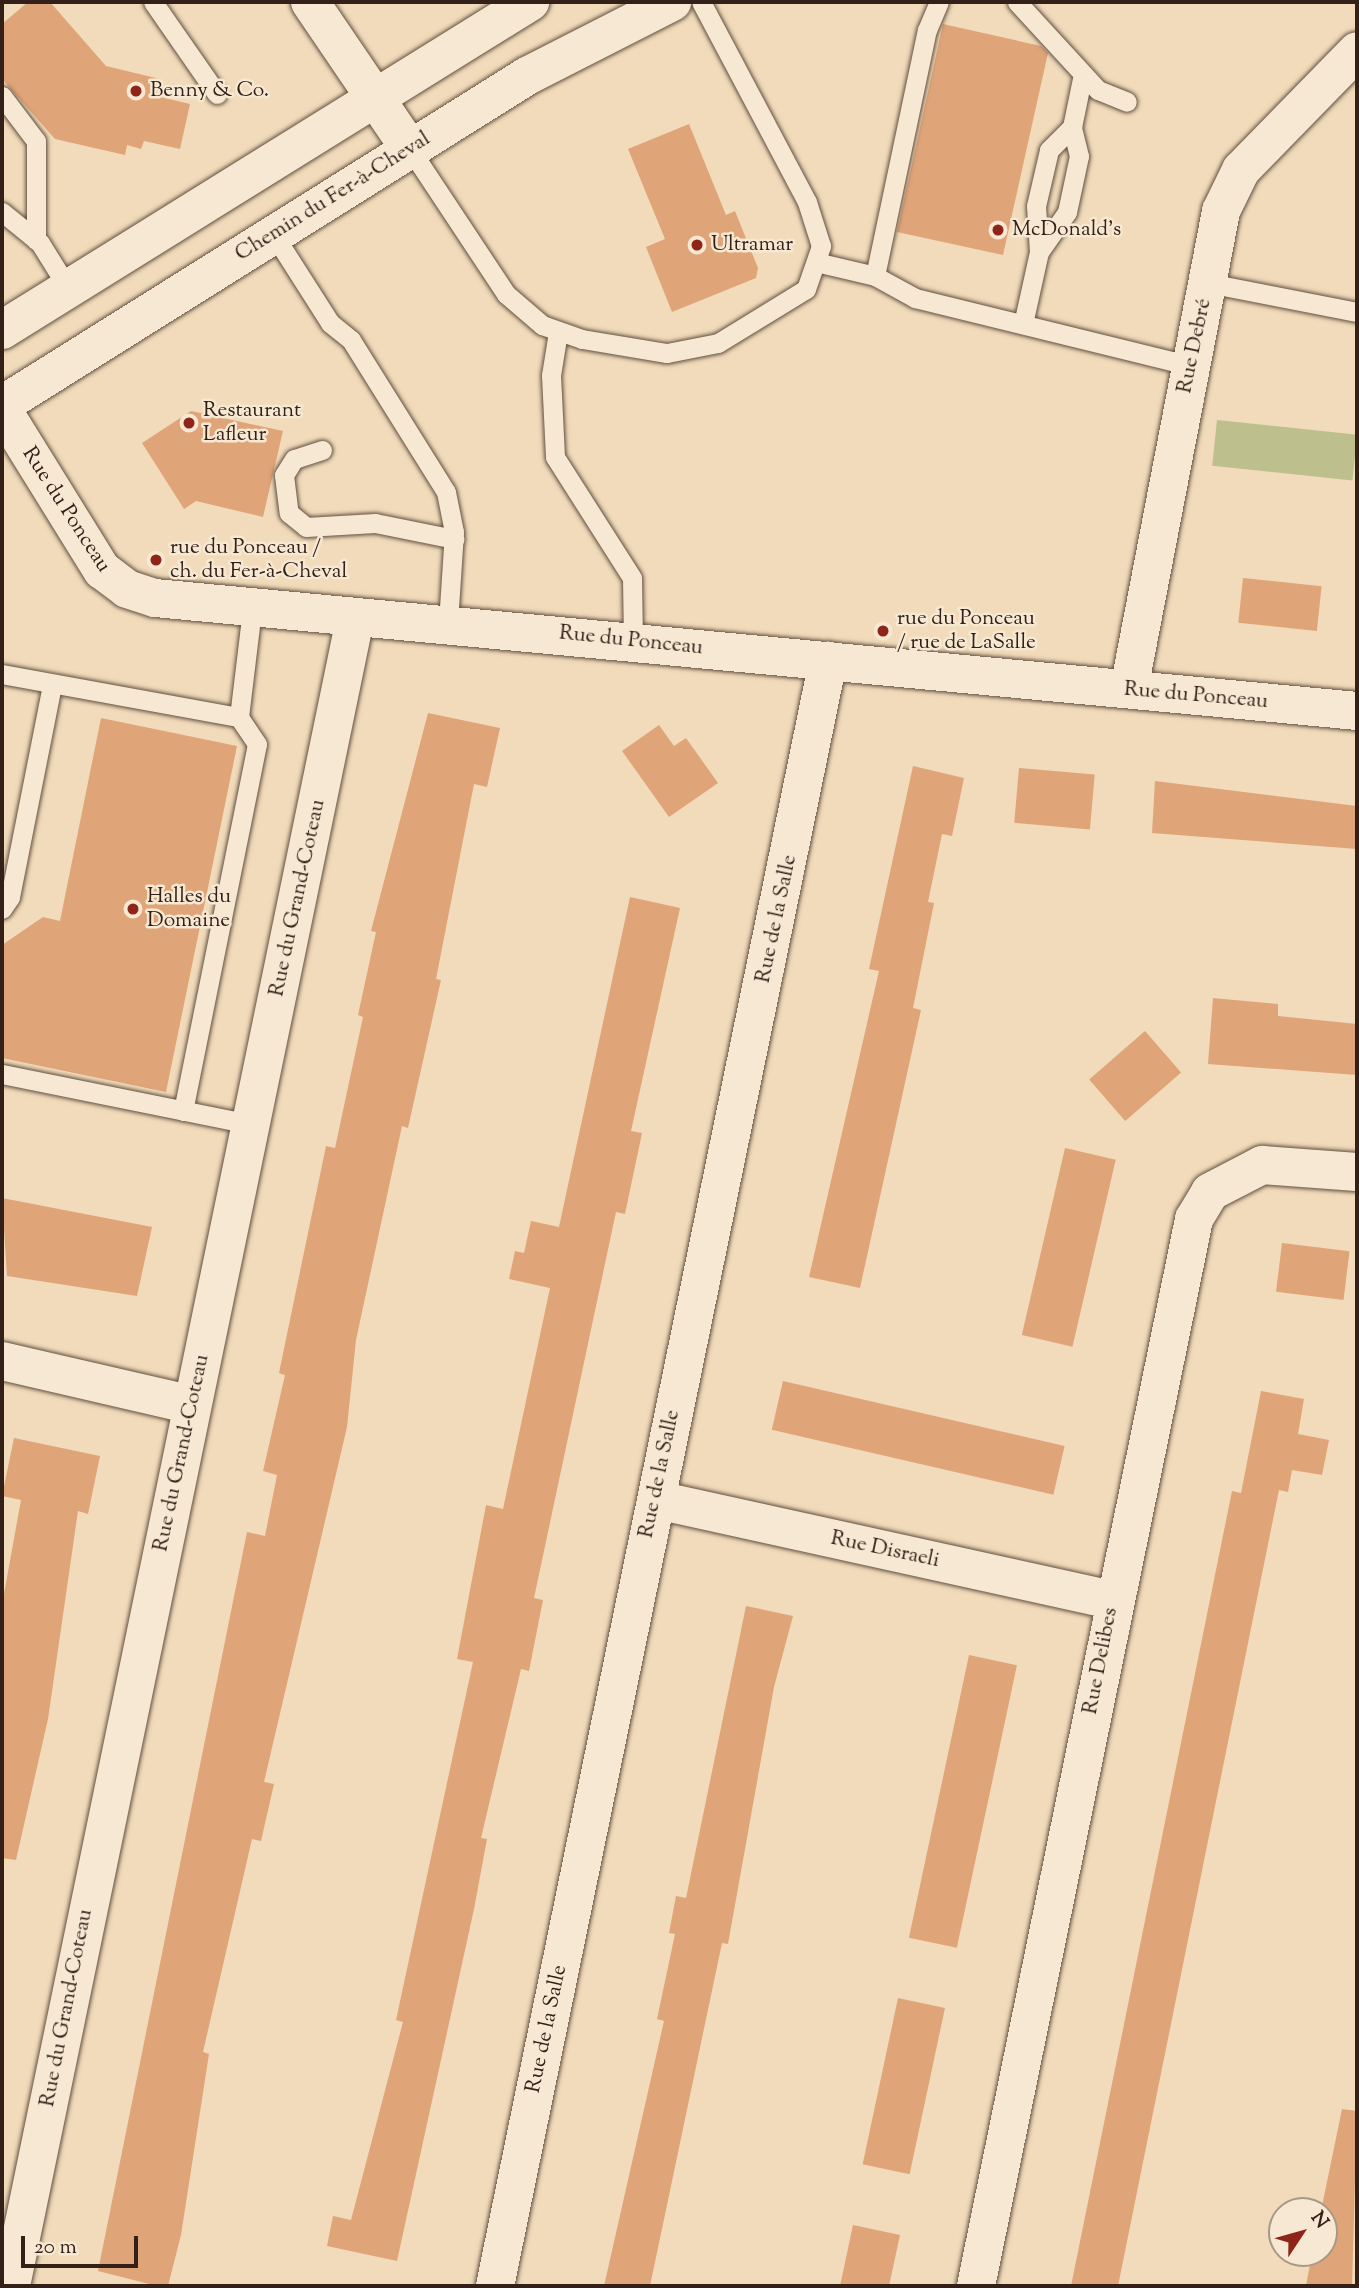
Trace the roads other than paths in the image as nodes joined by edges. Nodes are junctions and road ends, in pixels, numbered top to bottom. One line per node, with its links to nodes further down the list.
1 (153, 2): 10 (lane)
2 (310, 2): 12 (street)
3 (528, 2): 12 (street)
4 (672, 2): 15 (street, Chemin du Fer-à-Cheval)
5 (701, 2): 20 (lane)
6 (939, 2): 21 (lane)
7 (1017, 2): 9 (lane)
8 (1357, 51): 22 (street, Rue Debré)
9 (1083, 74): 13 (lane); 14 (lane)
10 (217, 94)
11 (2, 96): 18 (lane)
12 (370, 96): 15 (street); 23 (street)
13 (1127, 102)
14 (1072, 127): 19 (lane); 19 (lane)
15 (410, 149): 17 (street, Chemin du Fer-à-Cheval); 27 (lane)
16 (2, 212): 18 (lane)
17 (274, 235): 29 (street, Chemin du Fer-à-Cheval); 31 (lane)
18 (36, 240): 23 (lane)
19 (1039, 252): 25 (lane)
20 (820, 263): 21 (lane); 27 (lane)
21 (875, 276): 25 (lane)
22 (1208, 283): 24 (lane); 28 (street, Rue Debré)
23 (68, 288): 26 (street)
24 (1357, 312)
25 (1023, 324): 28 (lane)
26 (2, 330)
27 (558, 332): 35 (lane)
28 (1191, 366): 39 (street, Rue Debré)
29 (2, 407): 32 (street, Rue du Ponceau)
30 (322, 450): 31 (lane)
31 (454, 539): 34 (lane)
32 (253, 610): 33 (street, Rue du Ponceau); 41 (lane)
33 (355, 619): 34 (street, Rue du Ponceau); 45 (street, Rue du Grand-Coteau)
34 (448, 623): 35 (street, Rue du Ponceau)
35 (633, 642): 36 (street, Rue du Ponceau)
36 (828, 662): 39 (street, Rue du Ponceau); 49 (street, Rue de la Salle)
37 (2, 674): 38 (lane)
38 (52, 684): 41 (lane); 42 (lane)
39 (1129, 690): 40 (street, Rue du Ponceau)
40 (1357, 710)
41 (239, 717): 44 (lane)
42 (2, 909)
43 (2, 1074): 44 (lane)
44 (183, 1111): 45 (lane)
45 (251, 1124): 48 (street, Rue du Grand-Coteau)
46 (1357, 1172): 50 (street, Rue Delibes)
47 (2, 1361): 48 (street)
48 (192, 1405): 51 (street, Rue du Grand-Coteau)
49 (657, 1500): 50 (street, Rue Disraeli); 52 (street, Rue de la Salle)
50 (1113, 1600): 53 (street, Rue Delibes)
51 (11, 2286)
52 (495, 2286)
53 (976, 2286)

